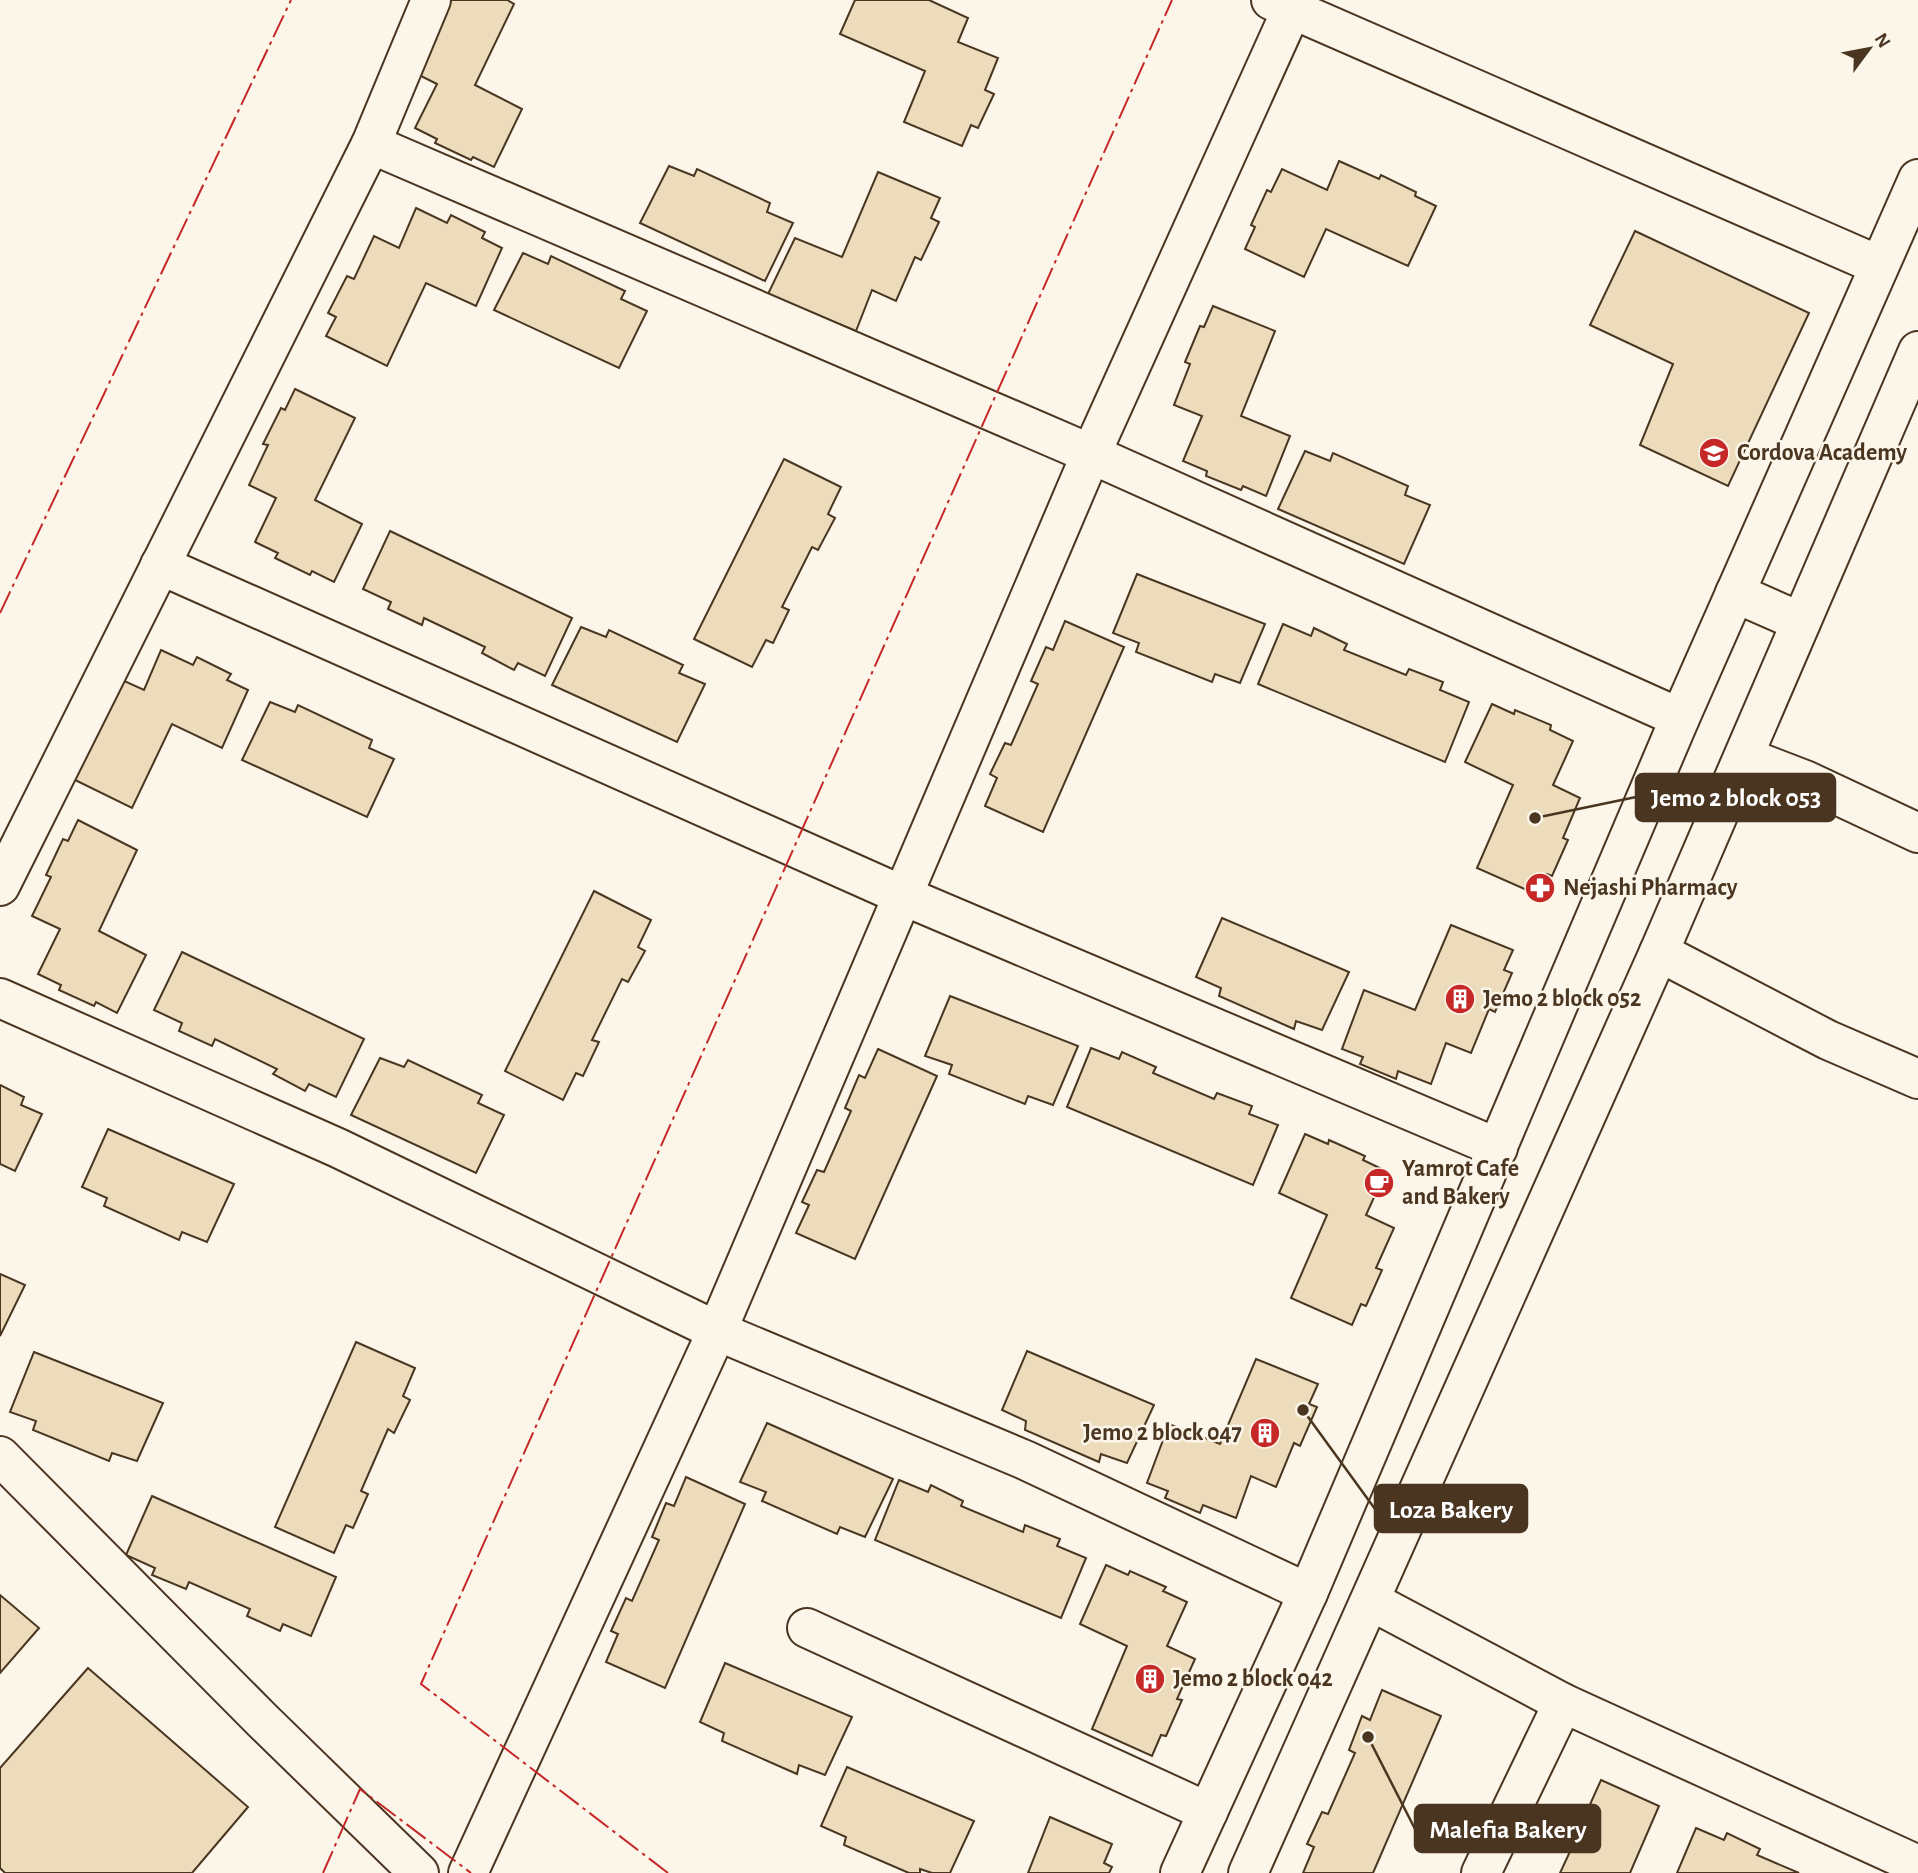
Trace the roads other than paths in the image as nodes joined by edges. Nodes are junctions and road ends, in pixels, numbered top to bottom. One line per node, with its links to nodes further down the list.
1 (431, 0): 3 (street)
2 (1282, 4): 5 (street); 7 (street)
3 (371, 144): 7 (street); 8 (street)
4 (1918, 179): 5 (street)
5 (1878, 265): 9 (street)
6 (1918, 351): 10 (street)
7 (1091, 454): 11 (street); 15 (street)
8 (160, 565): 14 (street); 15 (street)
9 (1735, 593): 10 (street); 11 (street)
10 (1801, 622): 12 (street)
11 (1680, 718): 19 (street)
12 (1745, 757): 13 (street); 16 (street)
13 (1918, 833)
14 (0, 886)
15 (904, 896): 19 (street); 20 (street)
16 (1659, 952): 18 (street); 23 (street)
17 (0, 998): 20 (street)
18 (1918, 1079)
19 (1498, 1148): 22 (street)
20 (716, 1331): 22 (street); 29 (street)
21 (0, 1456): 28 (street)
22 (1308, 1593): 26 (street)
23 (1371, 1601): 25 (street); 31 (street)
24 (807, 1628): 26 (street)
25 (1563, 1703): 27 (street); 32 (street)
26 (1208, 1812): 30 (street)
27 (1918, 1865)
28 (419, 1873)
29 (468, 1873)
30 (1180, 1873)
31 (1248, 1873)
32 (1481, 1873)

